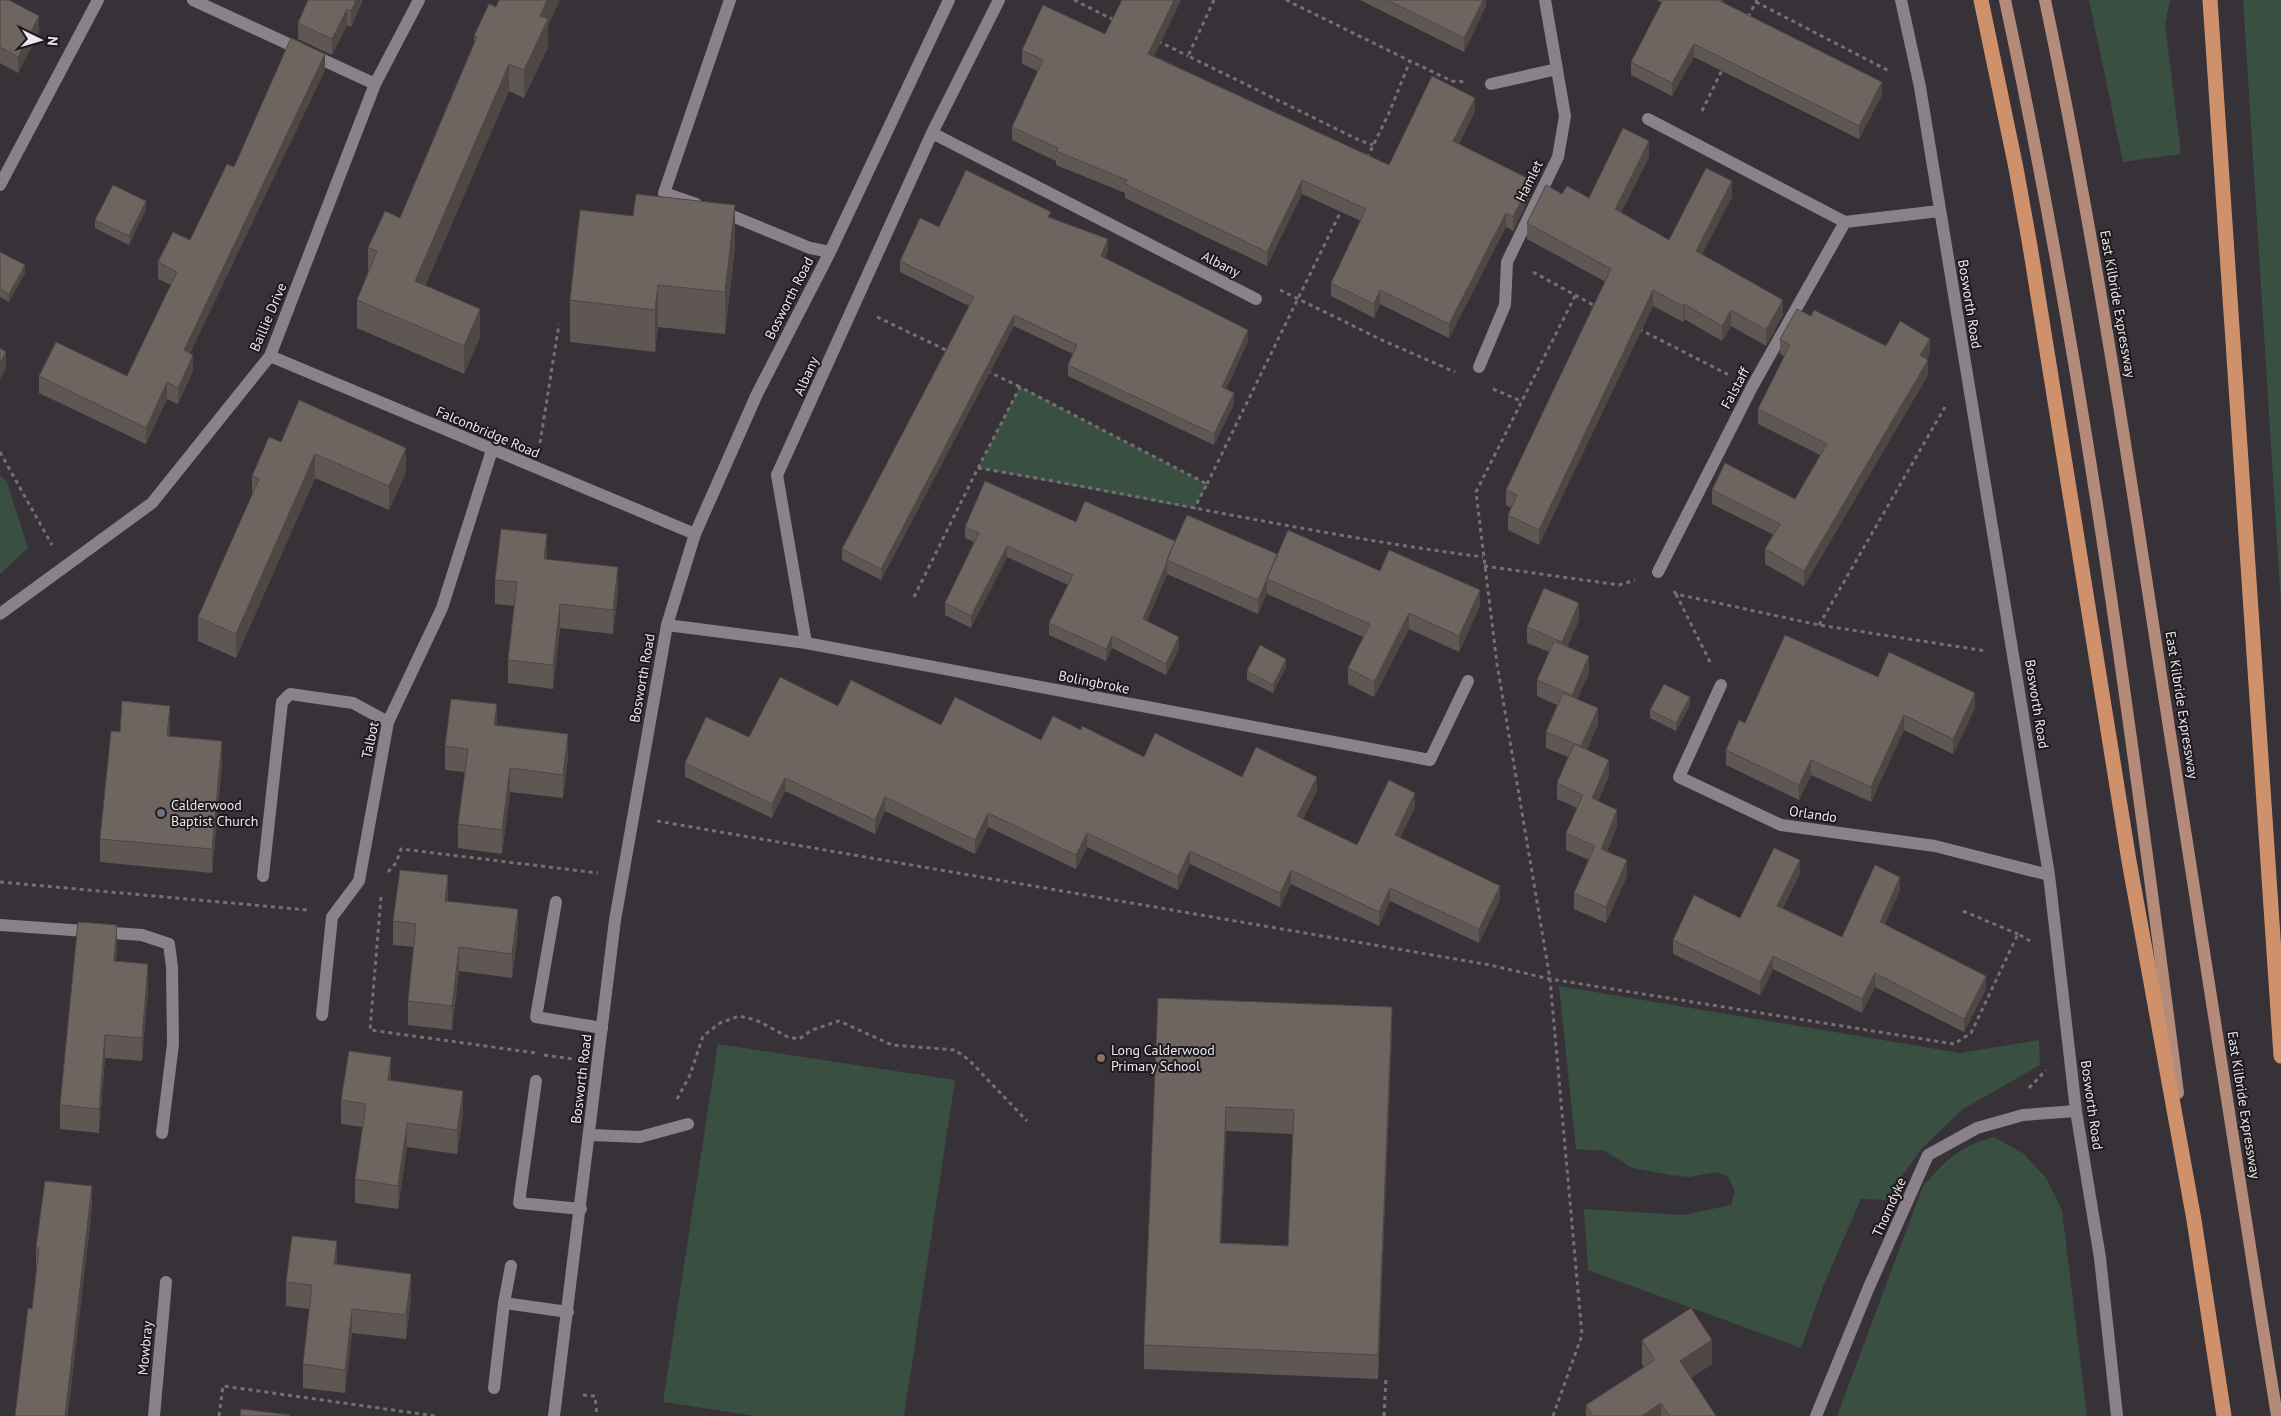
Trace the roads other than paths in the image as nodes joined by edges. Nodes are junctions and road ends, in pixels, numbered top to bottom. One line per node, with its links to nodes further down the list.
1 (98, 0): 18 (street)
2 (193, 0): 14 (street)
3 (419, 0): 14 (street, Baillie Drive)
4 (730, 0): 21 (street)
5 (949, 0): 21 (street, Bosworth Road)
6 (999, 0): 17 (street, Albany)
7 (1545, 0): 13 (street, Hamlet)
8 (1901, 0): 19 (street, Bosworth Road)
9 (1981, 0): 47 (highway)
10 (2005, 0): 47 (main road)
11 (2045, 0): 58 (main road, East Kilbride Expressway)
12 (2210, 0): 40 (highway)
13 (1557, 69): 15 (street); 24 (street, Hamlet)
14 (375, 84): 23 (street, Baillie Drive)
15 (1490, 84)
16 (1648, 120): 20 (street)
17 (932, 133): 22 (street, Albany); 30 (street, Albany)
18 (0, 185)
19 (1939, 211): 20 (street); 34 (street, Bosworth Road)
20 (1846, 222): 27 (street, Falstaff)
21 (830, 252): 26 (street, Bosworth Road)
22 (1256, 299)
23 (270, 356): 25 (street, Falconbridge Road); 28 (street, Baillie Drive)
24 (1479, 367)
25 (492, 450): 26 (street, Falconbridge Road); 33 (street, Talbot)
26 (695, 534): 29 (street, Bosworth Road)
27 (1658, 572)
28 (0, 614)
29 (666, 625): 30 (street, Bolingbroke); 39 (street, Bosworth Road)
30 (806, 643): 31 (street, Bolingbroke)
31 (1468, 681)
32 (1721, 685): 34 (street, Orlando)
33 (388, 722): 35 (street); 38 (street, Talbot)
34 (2050, 875): 42 (street, Bosworth Road)
35 (263, 876)
36 (556, 902): 39 (street)
37 (0, 925): 44 (street)
38 (322, 1015)
39 (602, 1028): 45 (street, Bosworth Road)
40 (2281, 1056)
41 (536, 1081): 46 (street)
42 (2076, 1111): 55 (street, Thorndyke); 56 (street, Bosworth Road)
43 (688, 1124): 45 (street)
44 (162, 1134)
45 (590, 1135): 46 (street, Bosworth Road)
46 (581, 1208): 51 (street, Bosworth Road)
47 (2194, 1220): 57 (highway)
48 (511, 1266): 50 (street)
49 (166, 1282): 53 (street, Mowbray)
50 (504, 1303): 51 (street); 52 (street)
51 (568, 1312): 54 (street, Bosworth Road)
52 (494, 1388)
53 (154, 1416)
54 (554, 1416)
55 (1816, 1416)
56 (2117, 1416)
57 (2224, 1416)
58 (2277, 1416)

